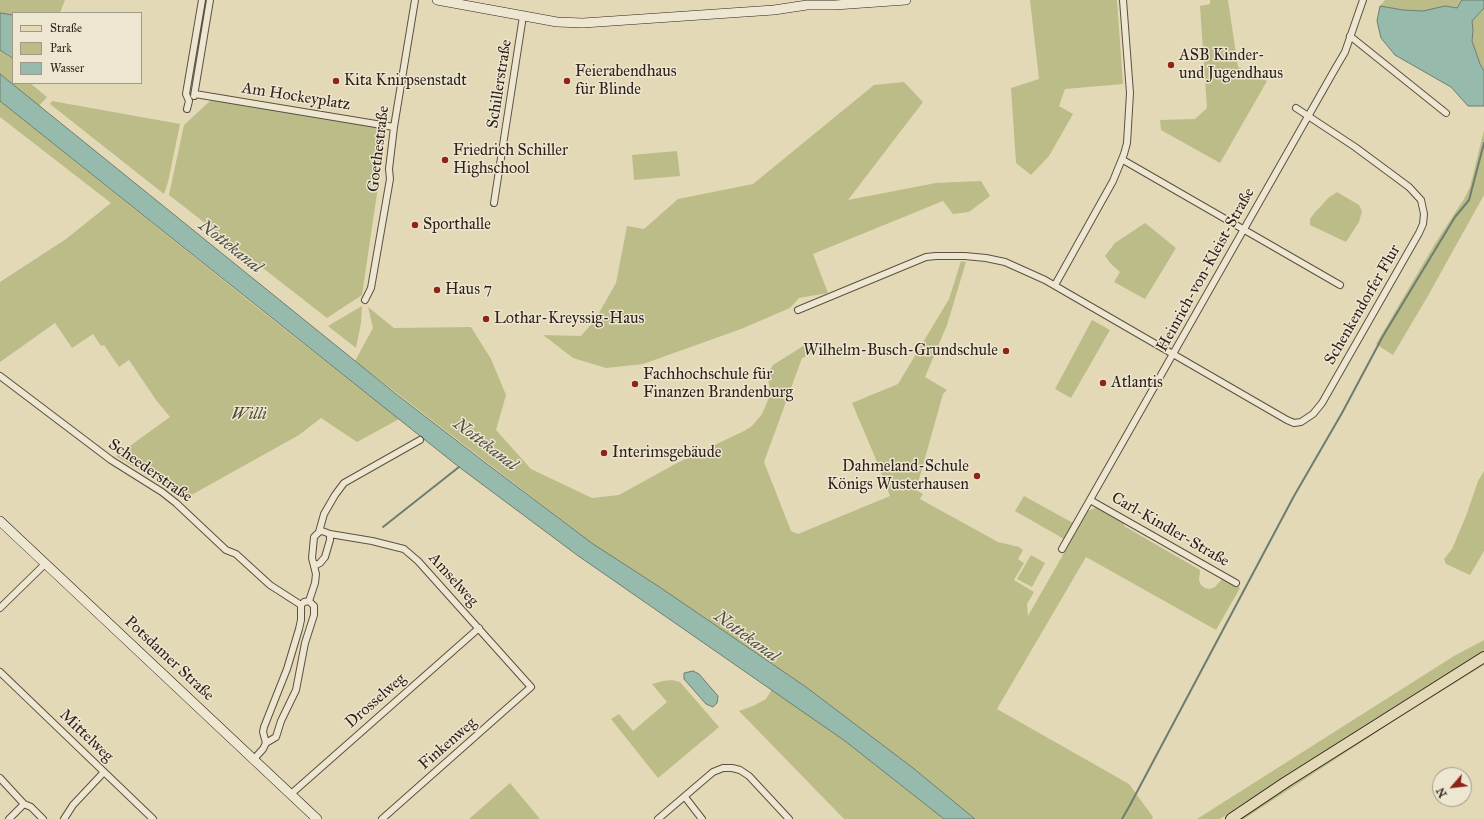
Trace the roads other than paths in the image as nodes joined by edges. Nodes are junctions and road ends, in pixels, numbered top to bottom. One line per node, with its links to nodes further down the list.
1 (202, 0): 12 (street)
2 (210, 0): 11 (street)
3 (415, 0): 17 (street, Goethestraße)
4 (437, 0): 9 (main road)
5 (906, 0): 8 (main road)
6 (1123, 0): 18 (street)
7 (1363, 0): 10 (street, Heinrich-von-Kleist-Straße)
8 (818, 2): 9 (main road)
9 (523, 16): 19 (street, Schillerstraße)
10 (1350, 36): 15 (street); 16 (street, Heinrich-von-Kleist-Straße)
11 (195, 94): 12 (street); 17 (street, Am Hockeyplatz)
12 (188, 101): 14 (street)
13 (1296, 108): 16 (street, Schenkendorfer Flur)
14 (187, 109)
15 (1446, 113)
16 (1308, 116): 20 (street, Heinrich-von-Kleist-Straße); 25 (street, Schenkendorfer Flur)
17 (394, 127): 23 (street, Goethestraße)
18 (1123, 160): 20 (street); 22 (street)
19 (494, 203)
20 (1243, 230): 21 (street); 25 (street, Heinrich-von-Kleist-Straße)
21 (1340, 285)
22 (1055, 286): 24 (street, Schenkendorfer Flur); 25 (street, Schenkendorfer Flur)
23 (365, 300)
24 (798, 310)
25 (1173, 354): 28 (street, Heinrich-von-Kleist-Straße)
26 (0, 376): 37 (street, Scheederstraße)
27 (420, 440): 30 (street)
28 (1090, 500): 32 (street, Heinrich-von-Kleist-Straße); 35 (street, Carl-Kindler-Straße)
29 (0, 521): 33 (main road, Potsdamer Straße)
30 (319, 532): 31 (street, Amselweg); 34 (street)
31 (330, 534): 34 (street); 39 (street, Amselweg)
32 (1062, 549)
33 (45, 564): 38 (street); 44 (main road, Potsdamer Straße)
34 (314, 566): 36 (street)
35 (1236, 583)
36 (310, 601): 37 (street); 43 (street)
37 (301, 605): 43 (street)
38 (0, 608)
39 (479, 628): 42 (street, Amselweg); 47 (street, Drosselweg)
40 (1484, 656): 59 (main road)
41 (0, 672): 45 (street, Mittelweg)
42 (531, 688): 55 (street, Finkenweg)
43 (266, 743): 44 (street)
44 (254, 759): 47 (main road, Potsdamer Straße)
45 (104, 772): 52 (street); 53 (street, Mittelweg)
46 (0, 778): 49 (street)
47 (291, 794): 54 (main road, Potsdamer Straße)
48 (685, 797): 56 (street); 57 (street); 58 (street)
49 (24, 804): 50 (street); 51 (street)
50 (10, 819)
51 (43, 819)
52 (64, 819)
53 (153, 819)
54 (317, 819)
55 (382, 819)
56 (658, 819)
57 (702, 819)
58 (789, 819)
59 (1231, 819)

